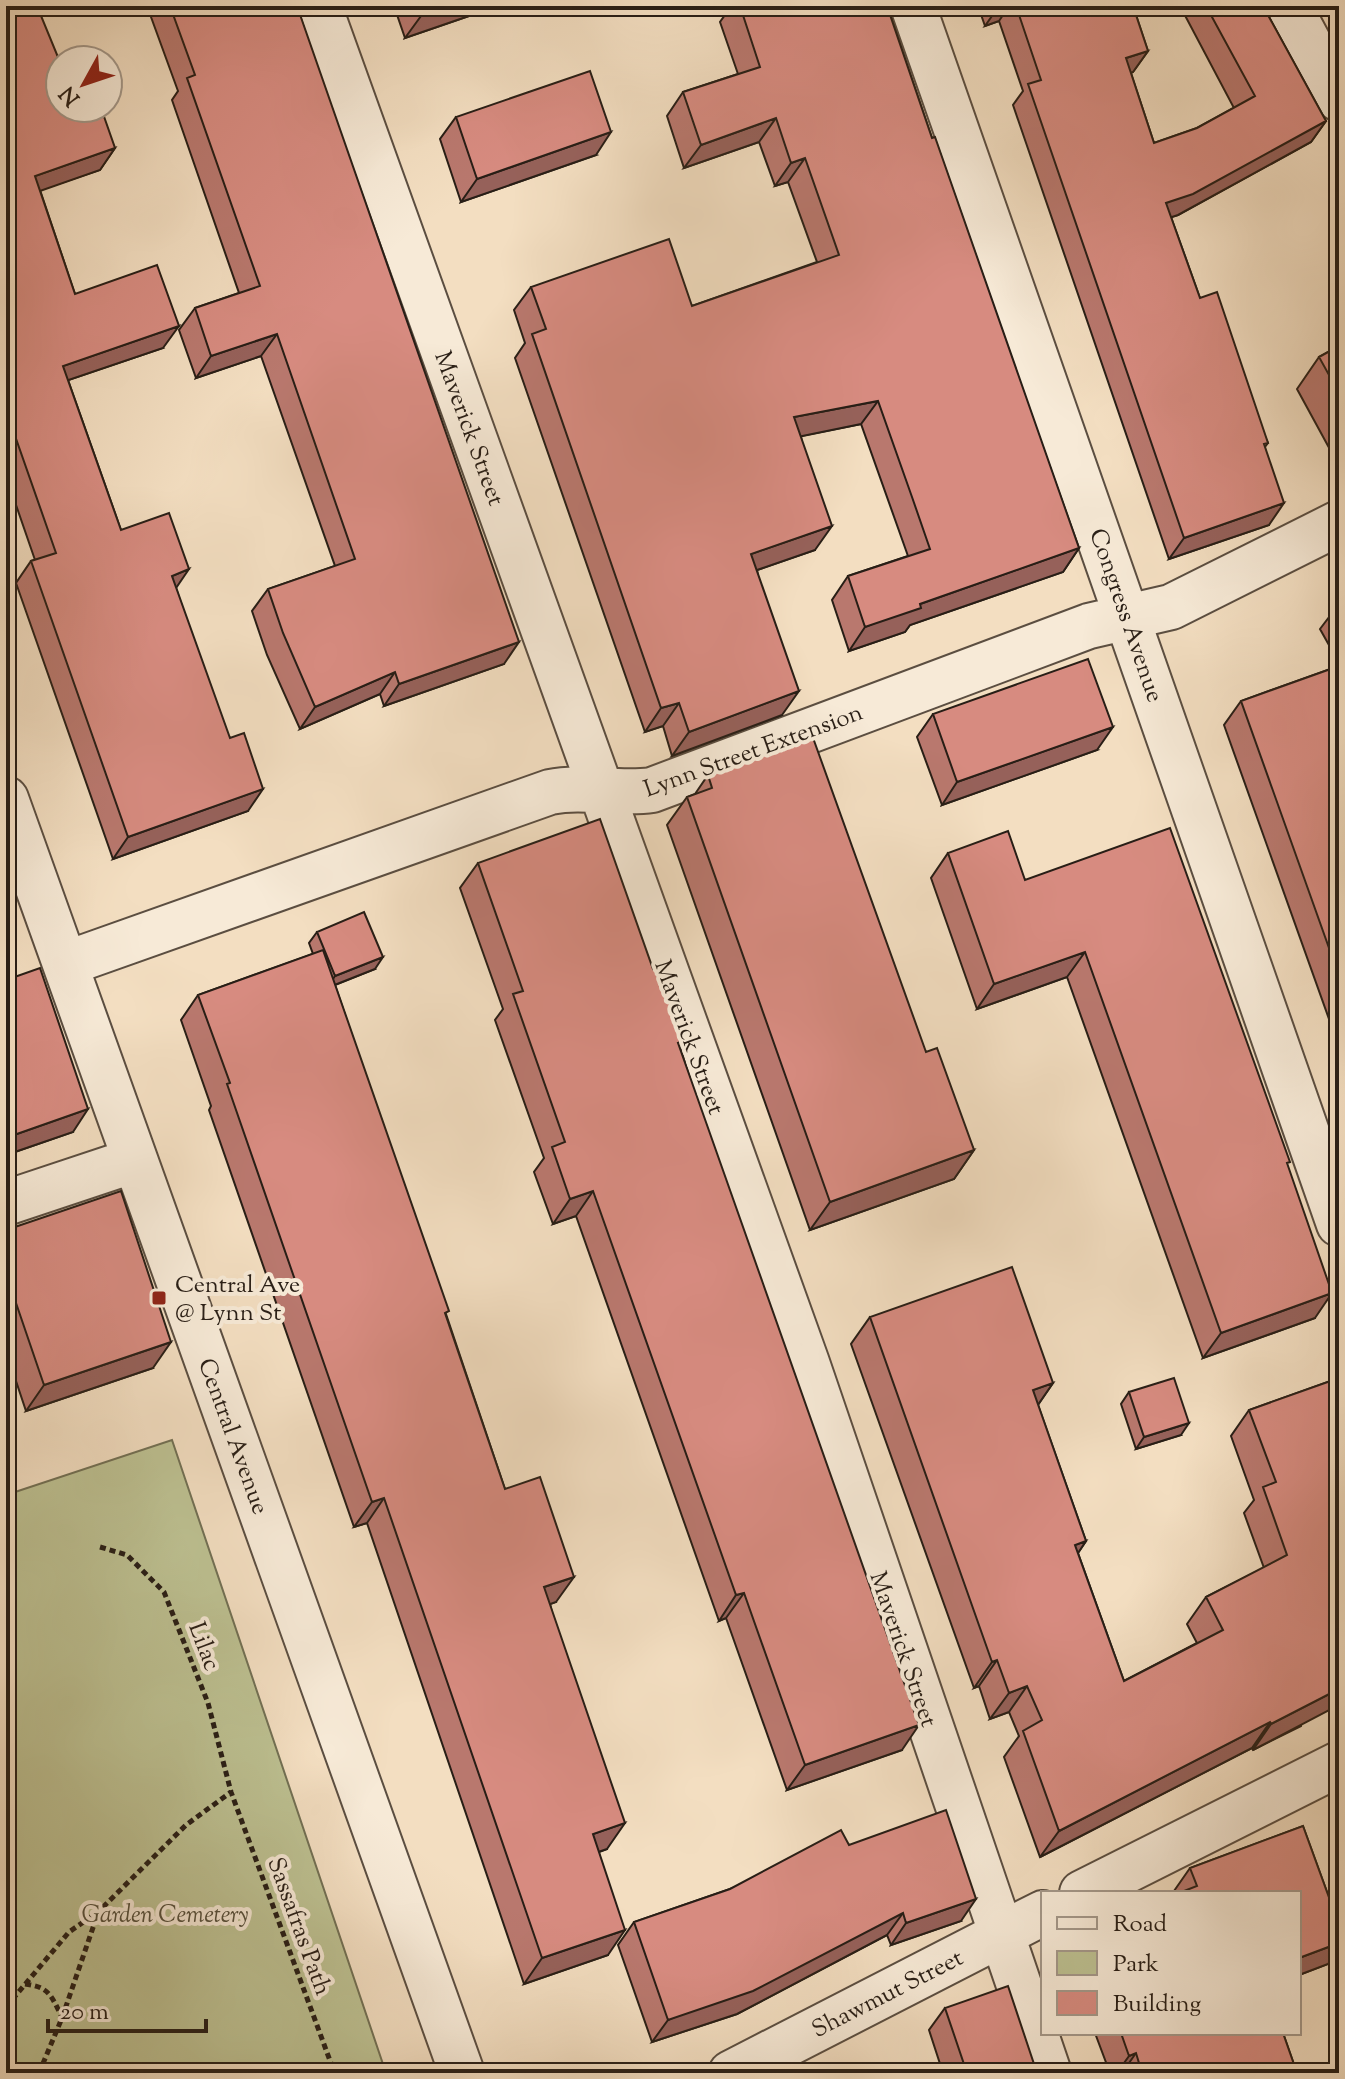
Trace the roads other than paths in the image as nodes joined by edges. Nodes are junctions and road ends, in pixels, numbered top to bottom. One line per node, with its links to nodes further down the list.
1 (319, 6): 7 (street, Maverick Street)
2 (913, 6): 6 (street, Congress Avenue)
3 (1289, 6): 4 (street)
4 (1339, 99)
5 (1339, 523): 6 (street, Lynn Street Extension)
6 (1128, 617): 7 (street, Lynn Street Extension); 12 (street, Congress Avenue)
7 (601, 790): 9 (street, Lynn Street Extension); 16 (street, Maverick Street)
8 (6, 799): 9 (street, Central Avenue)
9 (65, 964): 10 (street, Central Avenue)
10 (135, 1160): 11 (street); 17 (street, Central Avenue)
11 (6, 1203)
12 (1339, 1224)
13 (1339, 1764): 14 (street)
14 (1086, 1891)
15 (1041, 1914): 16 (street, Shawmut Street)
16 (1001, 1934): 18 (street, Shawmut Street); 19 (street, Maverick Street)
17 (462, 2073)
18 (731, 2073)
19 (1049, 2073)

